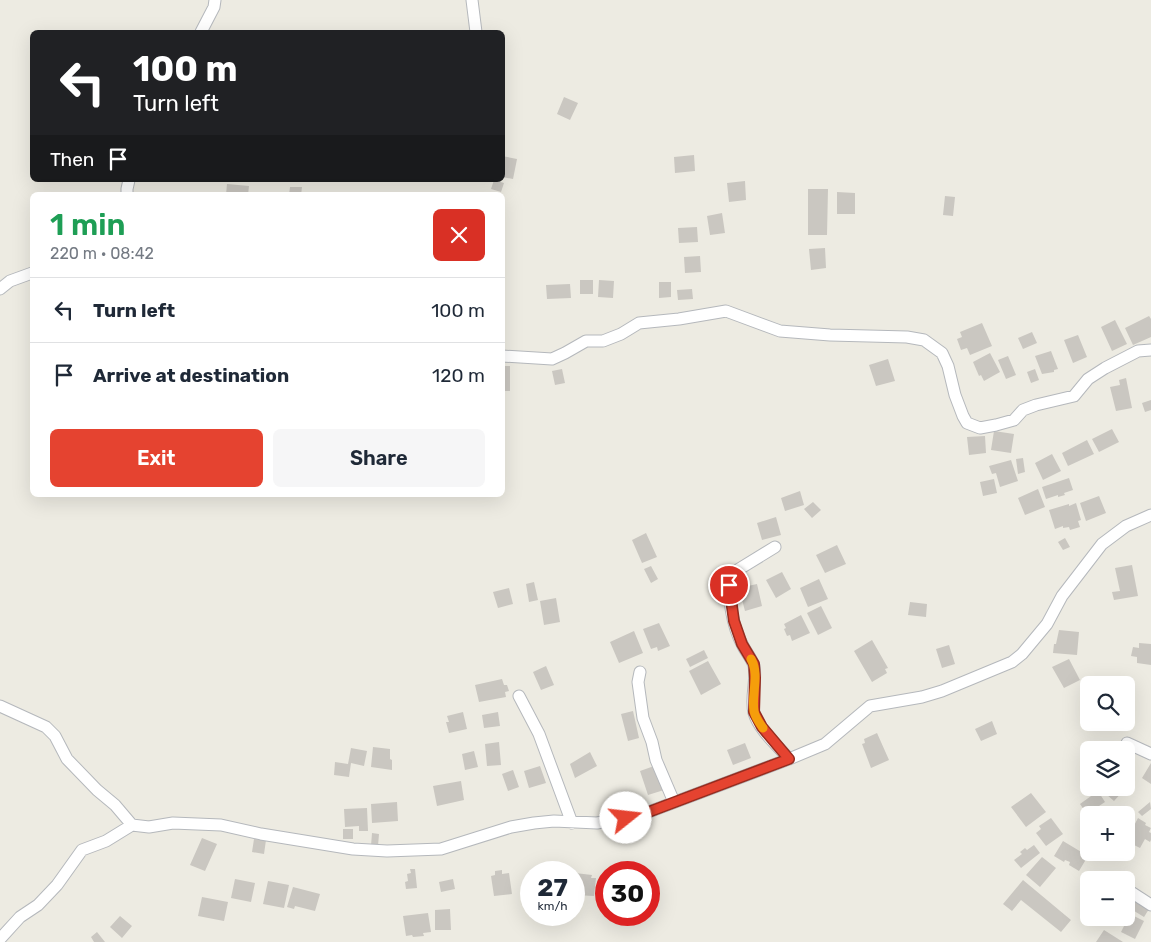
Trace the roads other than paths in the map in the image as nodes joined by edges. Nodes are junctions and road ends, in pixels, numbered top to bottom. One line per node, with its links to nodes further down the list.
1 (214, 0): 3 (street)
2 (472, 0): 4 (street)
3 (202, 30)
4 (476, 30)
5 (30, 273): 6 (street)
6 (0, 289)
7 (1151, 350): 8 (street)
8 (505, 356)
9 (1151, 515): 16 (street)
10 (775, 547): 16 (street)
11 (640, 672): 17 (street)
12 (519, 696): 18 (street)
13 (0, 706): 19 (street)
14 (1135, 747): 15 (street)
15 (1151, 754)
16 (789, 759): 17 (street)
17 (674, 802): 18 (street)
18 (572, 822): 19 (street)
19 (132, 825): 22 (street)
20 (1135, 895): 21 (street)
21 (1151, 905)
22 (0, 939)

